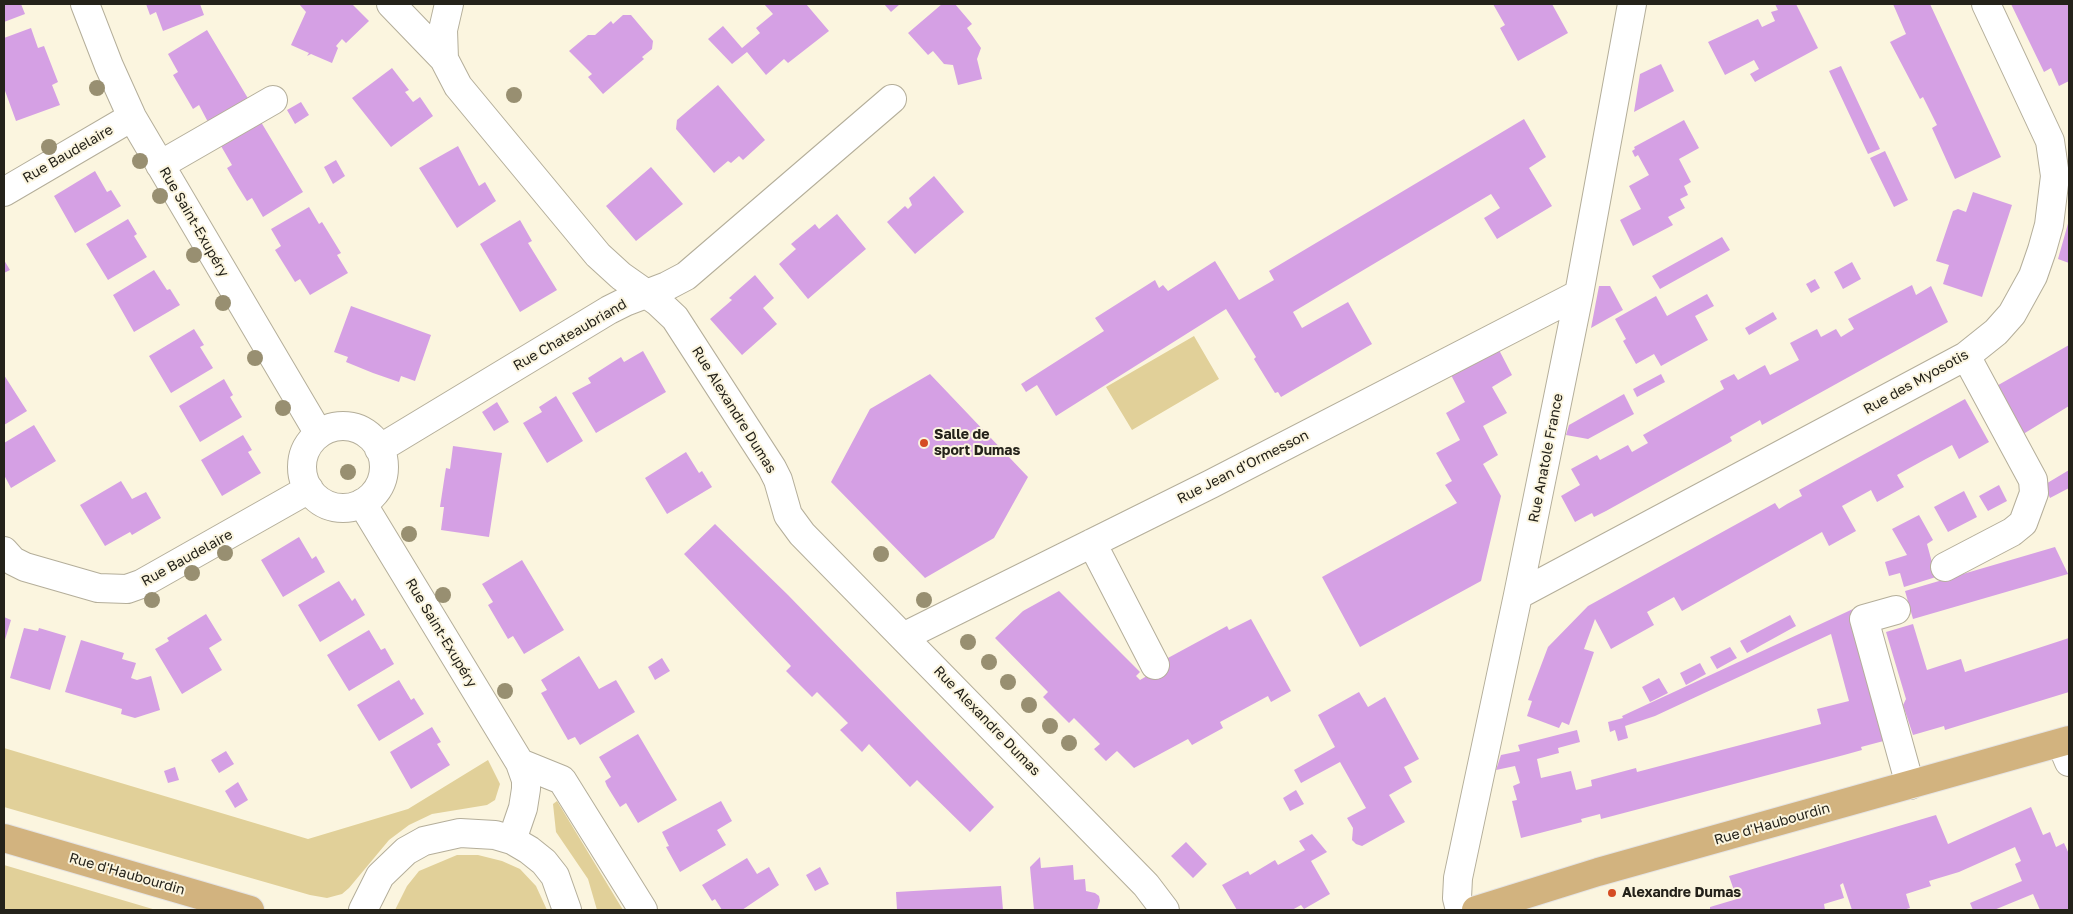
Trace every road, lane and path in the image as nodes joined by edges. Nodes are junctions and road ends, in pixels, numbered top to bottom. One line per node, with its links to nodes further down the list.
1 (85, 4): 9 (street, Rue Saint-Exupéry)
2 (391, 4): 6 (street)
3 (449, 4): 6 (street, Rue Alexandre Dumas)
4 (1632, 4): 14 (street, Rue Anatole France)
5 (1986, 4): 10 (street, Rue des Myosotis)
6 (444, 59): 13 (street, Rue Alexandre Dumas)
7 (892, 99): 13 (street, Rue Chateaubriand)
8 (273, 100): 11 (street)
9 (132, 117): 11 (street, Rue Saint-Exupéry); 12 (street, Rue Baudelaire)
10 (2060, 137): 15 (street, Rue des Myosotis)
11 (160, 164): 16 (street, Rue Saint-Exupéry)
12 (4, 192)
13 (646, 294): 17 (street, Rue Chateaubriand); 25 (street, Rue Alexandre Dumas)
14 (1579, 294): 20 (street, Rue Jean d'Ormesson); 23 (street, Rue Anatole France)
15 (1966, 356): 22 (street); 23 (street, Rue des Myosotis)
16 (319, 434): 17 (street); 18 (street)
17 (379, 449): 19 (street)
18 (309, 489): 19 (street); 21 (street, Rue Baudelaire)
19 (362, 503): 28 (street, Rue Saint-Exupéry)
20 (1092, 543): 25 (street, Rue Jean d'Ormesson); 26 (street)
21 (4, 551)
22 (1946, 566)
23 (1518, 595): 37 (street, Rue Anatole France)
24 (1896, 610): 29 (street)
25 (905, 636): 36 (street, Rue Alexandre Dumas)
26 (1155, 665)
27 (2066, 748): 29 (main road, Rue d'Haubourdin)
28 (520, 763): 31 (street, Rue Saint-Exupéry); 35 (street)
29 (1910, 785): 38 (main road, Rue d'Haubourdin)
30 (4, 838): 32 (main road, Rue d'Haubourdin)
31 (512, 840): 33 (street); 34 (street)
32 (250, 910)
33 (363, 910)
34 (566, 910)
35 (643, 910)
36 (1165, 910)
37 (1460, 910)
38 (1476, 910)

